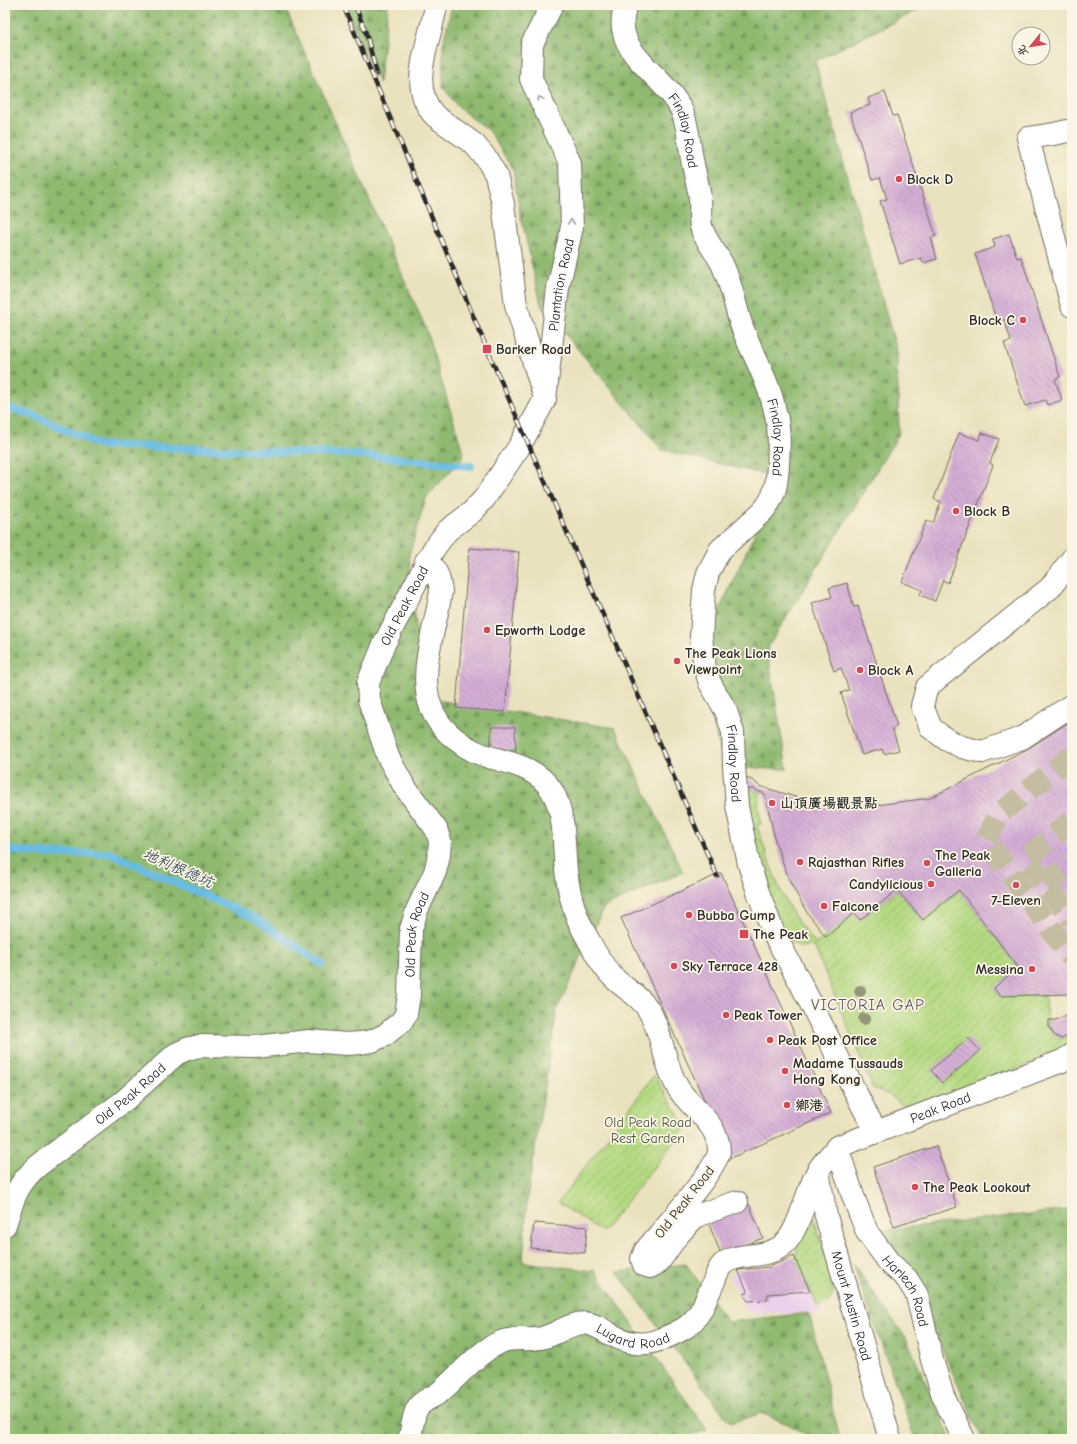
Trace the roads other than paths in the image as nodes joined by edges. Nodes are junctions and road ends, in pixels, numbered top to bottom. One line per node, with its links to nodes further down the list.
1 (436, 5): 6 (street)
2 (552, 5): 6 (street, Plantation Road, one-way to 2)
3 (626, 5): 11 (street, Findlay Road)
4 (1072, 130): 5 (street)
5 (1071, 298)
6 (545, 399): 8 (street, Plantation Road)
7 (1072, 559): 9 (street)
8 (426, 561): 14 (street, Old Peak Road); 15 (street, Old Peak Road)
9 (1072, 705)
10 (1069, 1060): 11 (street, Peak Road)
11 (876, 1131): 12 (street, Peak Road)
12 (837, 1147): 13 (street, Peak Road); 18 (street, Harlech Road)
13 (818, 1171): 16 (street, Lugard Road); 17 (street, Mount Austin Road)
14 (737, 1202)
15 (5, 1225)
16 (409, 1439)
17 (890, 1439)
18 (964, 1439)

